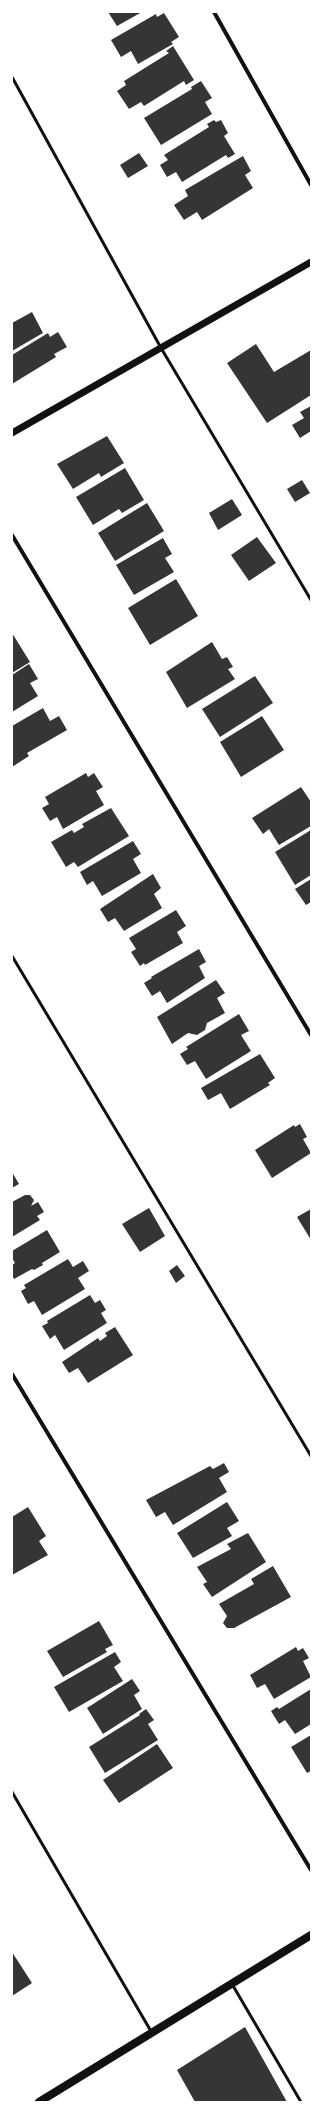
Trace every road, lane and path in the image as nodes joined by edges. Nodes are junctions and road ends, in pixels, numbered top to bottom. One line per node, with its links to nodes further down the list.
1 (214, 12): 3 (street)
2 (12, 77): 5 (lane)
3 (311, 185)
4 (311, 262): 5 (street)
5 (161, 348): 6 (street); 8 (lane)
6 (12, 433)
7 (12, 534): 10 (street)
8 (311, 600)
9 (12, 956): 12 (lane)
10 (311, 1035)
11 (12, 1374): 14 (street)
12 (311, 1456)
13 (12, 1792): 17 (lane)
14 (311, 1870)
15 (311, 1935): 16 (main road)
16 (231, 1984): 17 (main road); 19 (lane)
17 (152, 2033): 18 (main road)
18 (39, 2102)
19 (300, 2102)

